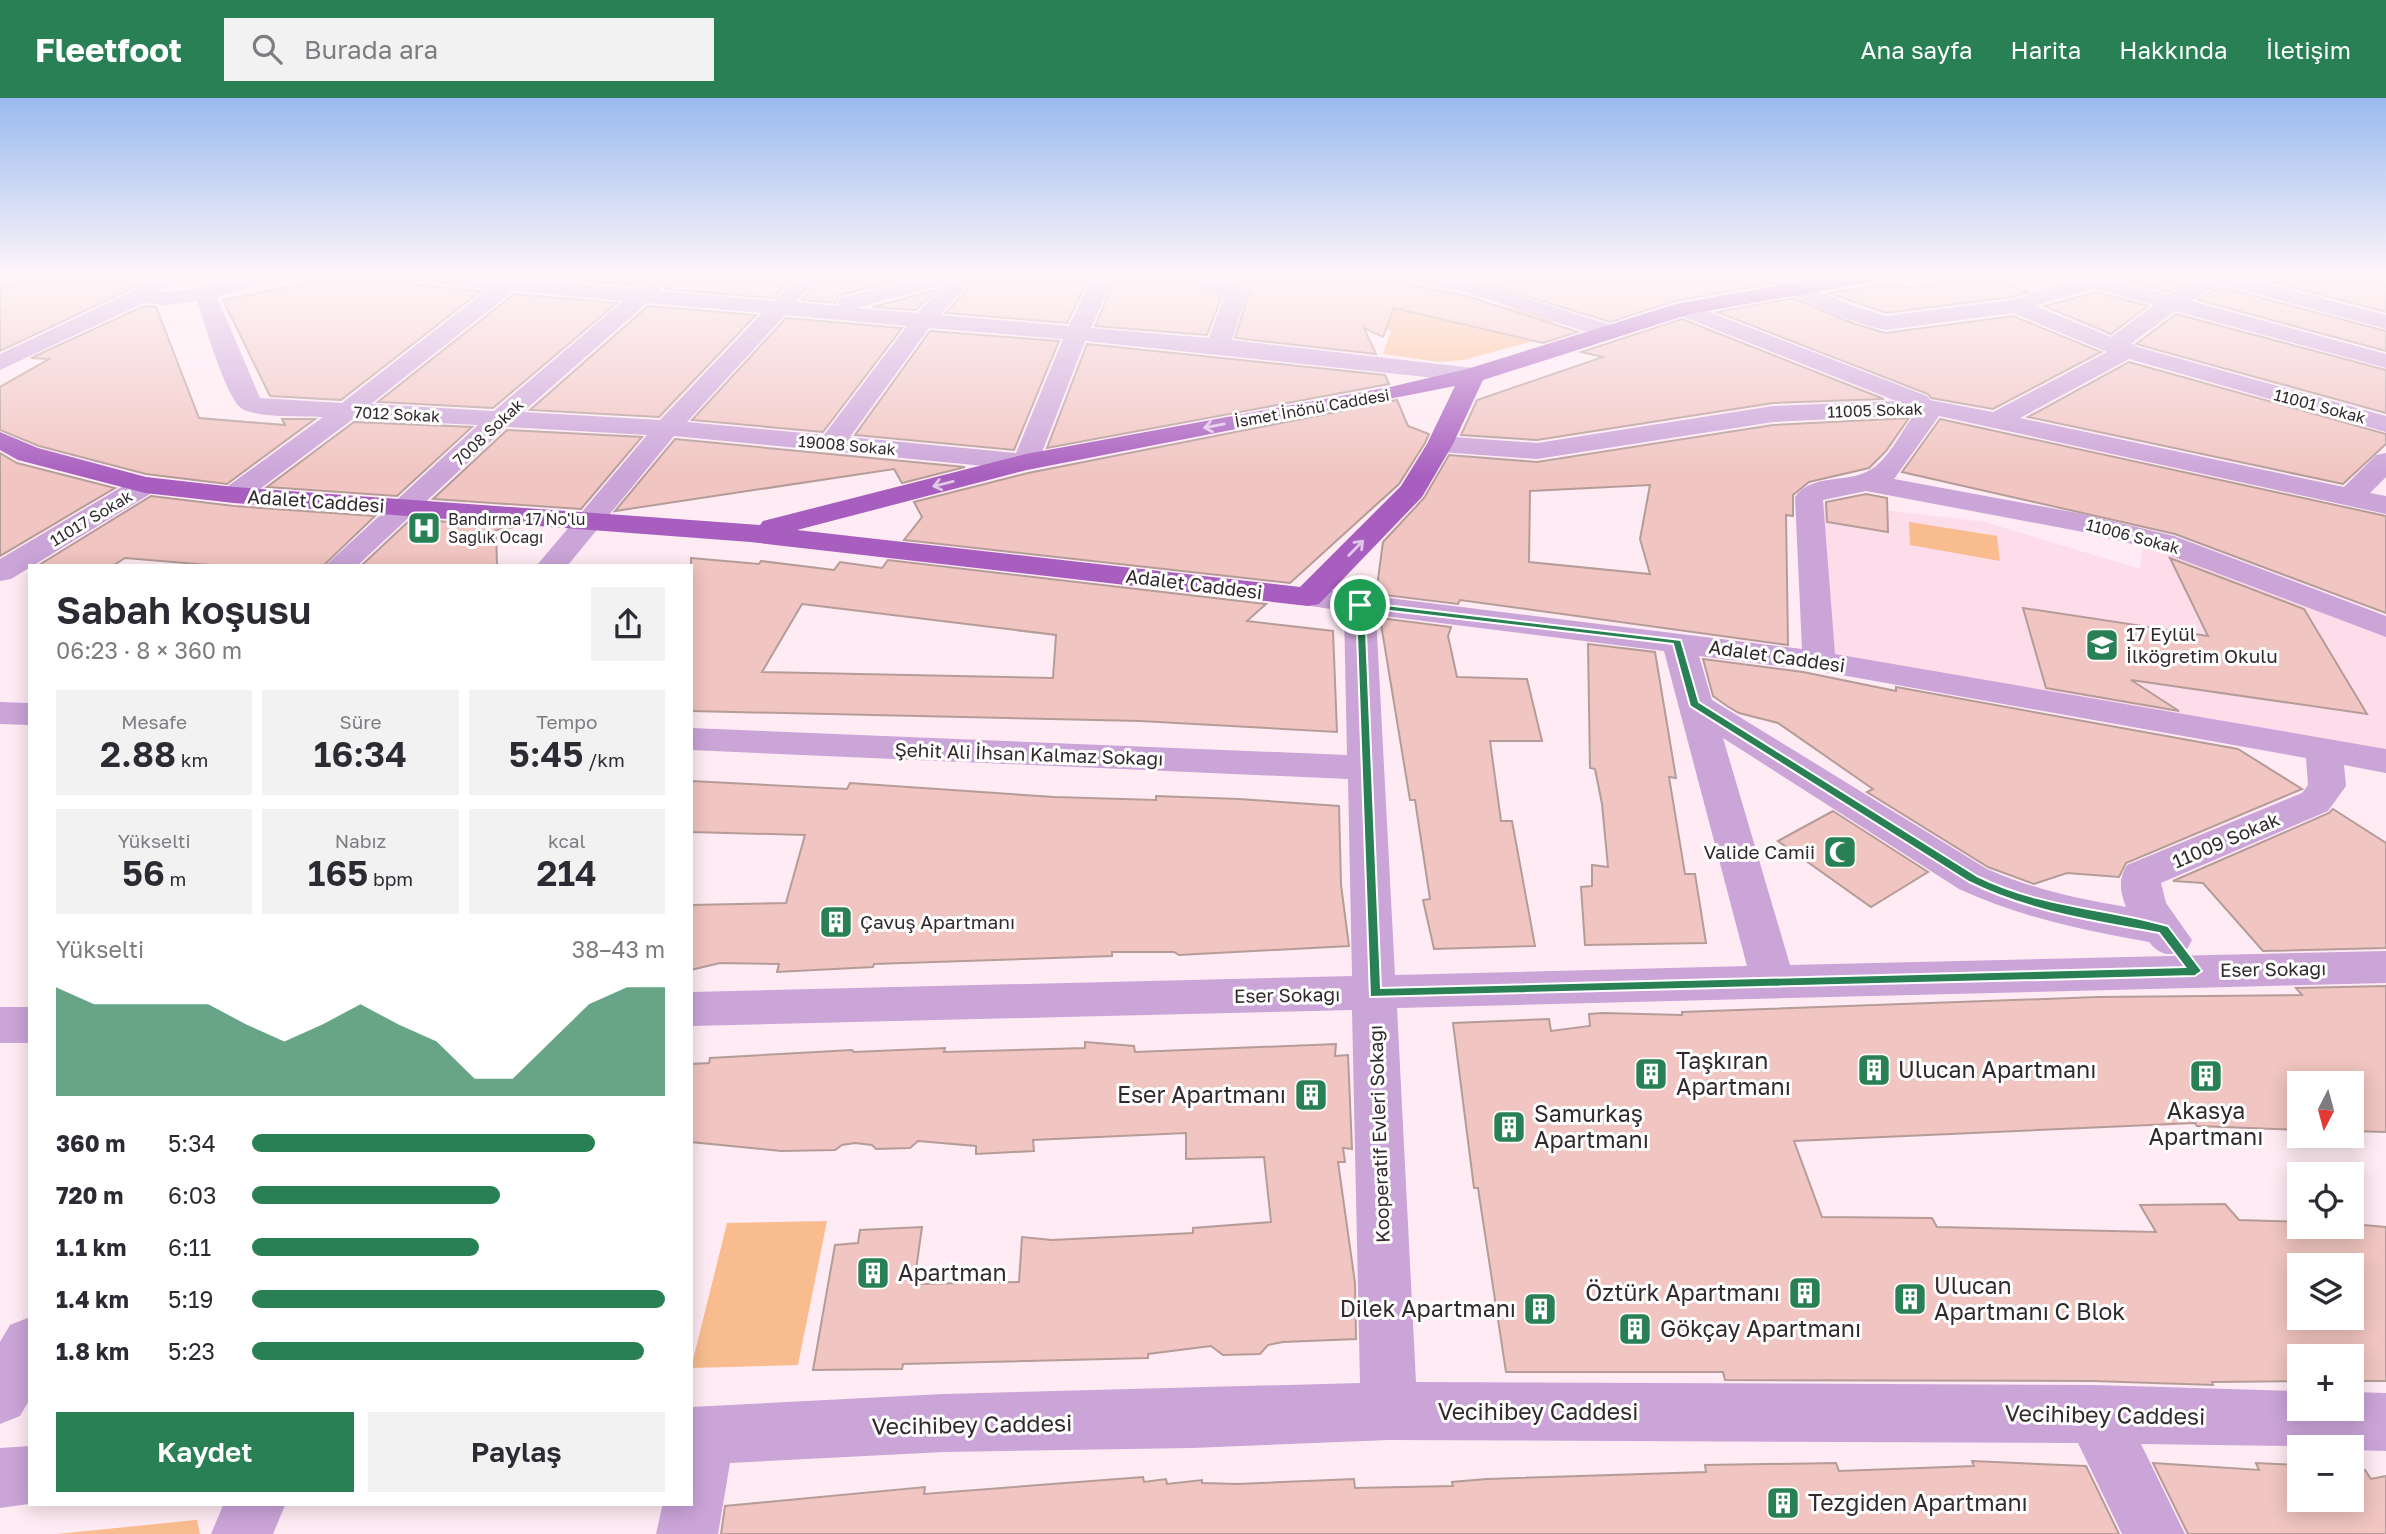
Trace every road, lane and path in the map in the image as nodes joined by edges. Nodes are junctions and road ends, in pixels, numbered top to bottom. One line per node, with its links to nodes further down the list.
1 (42, 343): 20 (street)
2 (224, 343): 23 (street, 7012 Sokak)
3 (433, 343): 23 (street)
4 (587, 343): 24 (street, 7008 Sokak)
5 (746, 343): 27 (street)
6 (905, 343): 29 (street)
7 (1073, 343): 32 (street)
8 (1186, 343): 16 (street)
9 (1219, 343): 16 (street)
10 (1576, 343): 21 (main road, İsmet İnönü Caddesi)
11 (1770, 343): 22 (street)
12 (2106, 343): 18 (street, 11001 Sokak)
13 (2120, 343): 18 (street)
14 (2322, 343): 17 (street)
15 (2338, 343): 17 (street)
16 (1218, 346): 21 (street)
17 (2333, 346): 19 (street)
18 (2126, 351): 25 (street); 26 (street, 11001 Sokak)
19 (2386, 361)
20 (0, 363)
21 (1473, 375): 30 (main road); 32 (main road, İsmet İnönü Caddesi, one-way to 32)
22 (1933, 407): 25 (street, 11005 Sokak); 30 (street, 11005 Sokak); 33 (street)
23 (346, 412): 24 (street, 7012 Sokak); 35 (street)
24 (500, 419): 27 (street, 7012 Sokak); 38 (street, 7008 Sokak)
25 (1996, 421): 36 (street, 11005 Sokak)
26 (2386, 424)
27 (667, 428): 29 (street, 19008 Sokak); 39 (street)
28 (0, 440): 34 (main road, Adalet Caddesi)
29 (832, 443): 32 (street, 19008 Sokak)
30 (1440, 444): 44 (main road, one-way to 30)
31 (2386, 461): 36 (street)
32 (1026, 462): 40 (main road, İsmet İnönü Caddesi, one-way to 40)
33 (1869, 483): 46 (street, 11006 Sokak); 48 (street)
34 (145, 485): 35 (main road, Adalet Caddesi); 43 (street, 11017 Sokak)
35 (234, 495): 38 (main road, Adalet Caddesi)
36 (2350, 497): 37 (street, 11005 Sokak)
37 (2386, 505)
38 (407, 507): 39 (main road, Adalet Caddesi); 41 (street, 7008 Sokak)
39 (587, 521): 40 (main road, Adalet Caddesi); 42 (street)
40 (750, 533): 44 (main road, Adalet Caddesi)
41 (342, 564)
42 (553, 564)
43 (0, 572)
44 (1308, 597): 45 (street, Adalet Caddesi)
45 (1360, 605): 47 (street, Adalet Caddesi); 55 (street, Kooperatif Evleri Sokağı)
46 (2386, 627)
47 (1678, 642): 48 (street, Adalet Caddesi); 49 (street)
48 (1819, 661): 53 (street, Adalet Caddesi)
49 (1694, 704): 56 (street); 59 (street)
50 (0, 713): 51 (street)
51 (28, 714)
52 (693, 740): 55 (street, Şehit Ali İhsan Kalmaz Sokağı)
53 (2324, 750): 54 (street, Adalet Caddesi); 56 (street, 11009 Sokak)
54 (2386, 761)
55 (1366, 768): 60 (street, Kooperatif Evleri Sokağı)
56 (2163, 929): 58 (street)
57 (2386, 967): 58 (street, Eser Sokağı)
58 (2195, 971): 59 (street, Eser Sokağı)
59 (1773, 981): 60 (street, Eser Sokağı)
60 (1374, 993): 61 (street, Eser Sokağı); 66 (street, Kooperatif Evleri Sokağı)
61 (693, 1009)
62 (28, 1025): 63 (street)
63 (0, 1026)
64 (28, 1347): 65 (street)
65 (0, 1395)
66 (1389, 1411): 67 (street, Vecihibey Caddesi); 69 (street, Vecihibey Caddesi)
67 (2094, 1414): 68 (street, Vecihibey Caddesi); 77 (street)
68 (2386, 1422)
69 (699, 1435): 72 (street)
70 (28, 1476): 71 (street)
71 (0, 1478)
72 (693, 1484)
73 (255, 1506): 75 (street)
74 (690, 1506): 76 (street)
75 (242, 1534)
76 (687, 1534)
77 (2154, 1534)

